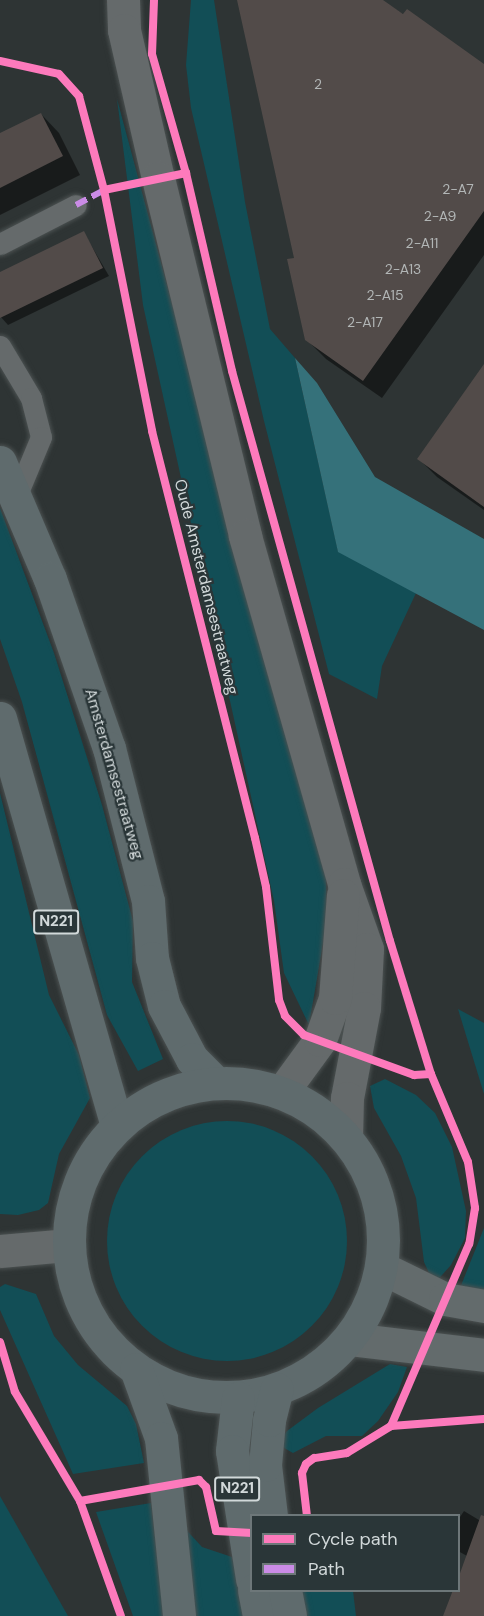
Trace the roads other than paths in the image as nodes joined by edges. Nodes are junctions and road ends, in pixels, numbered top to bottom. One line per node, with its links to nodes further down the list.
1 (123, 0): 8 (street)
2 (76, 205): 3 (lane)
3 (0, 244)
4 (0, 346): 6 (lane)
5 (0, 462): 6 (main road, Amsterdamsestraatweg)
6 (16, 497): 9 (main road, Amsterdamsestraatweg)
7 (0, 718): 11 (main road, N221)
8 (344, 884): 10 (street); 12 (street)
9 (216, 1083): 10 (main road); 11 (main road)
10 (282, 1092): 12 (main road)
11 (117, 1125): 13 (main road)
12 (346, 1138): 15 (main road)
13 (67, 1245): 14 (street); 19 (main road)
14 (0, 1251)
15 (382, 1268): 16 (main road); 17 (main road)
16 (484, 1306)
17 (350, 1339): 18 (main road); 20 (main road)
18 (484, 1355)
19 (136, 1369): 21 (main road); 26 (main road)
20 (277, 1389): 21 (main road); 22 (main road, N221)
21 (238, 1398): 23 (main road, N221)
22 (271, 1514)
23 (250, 1566)
24 (254, 1592): 27 (main road)
25 (285, 1592): 28 (main road)
26 (179, 1616)
27 (259, 1616)
28 (290, 1616)

